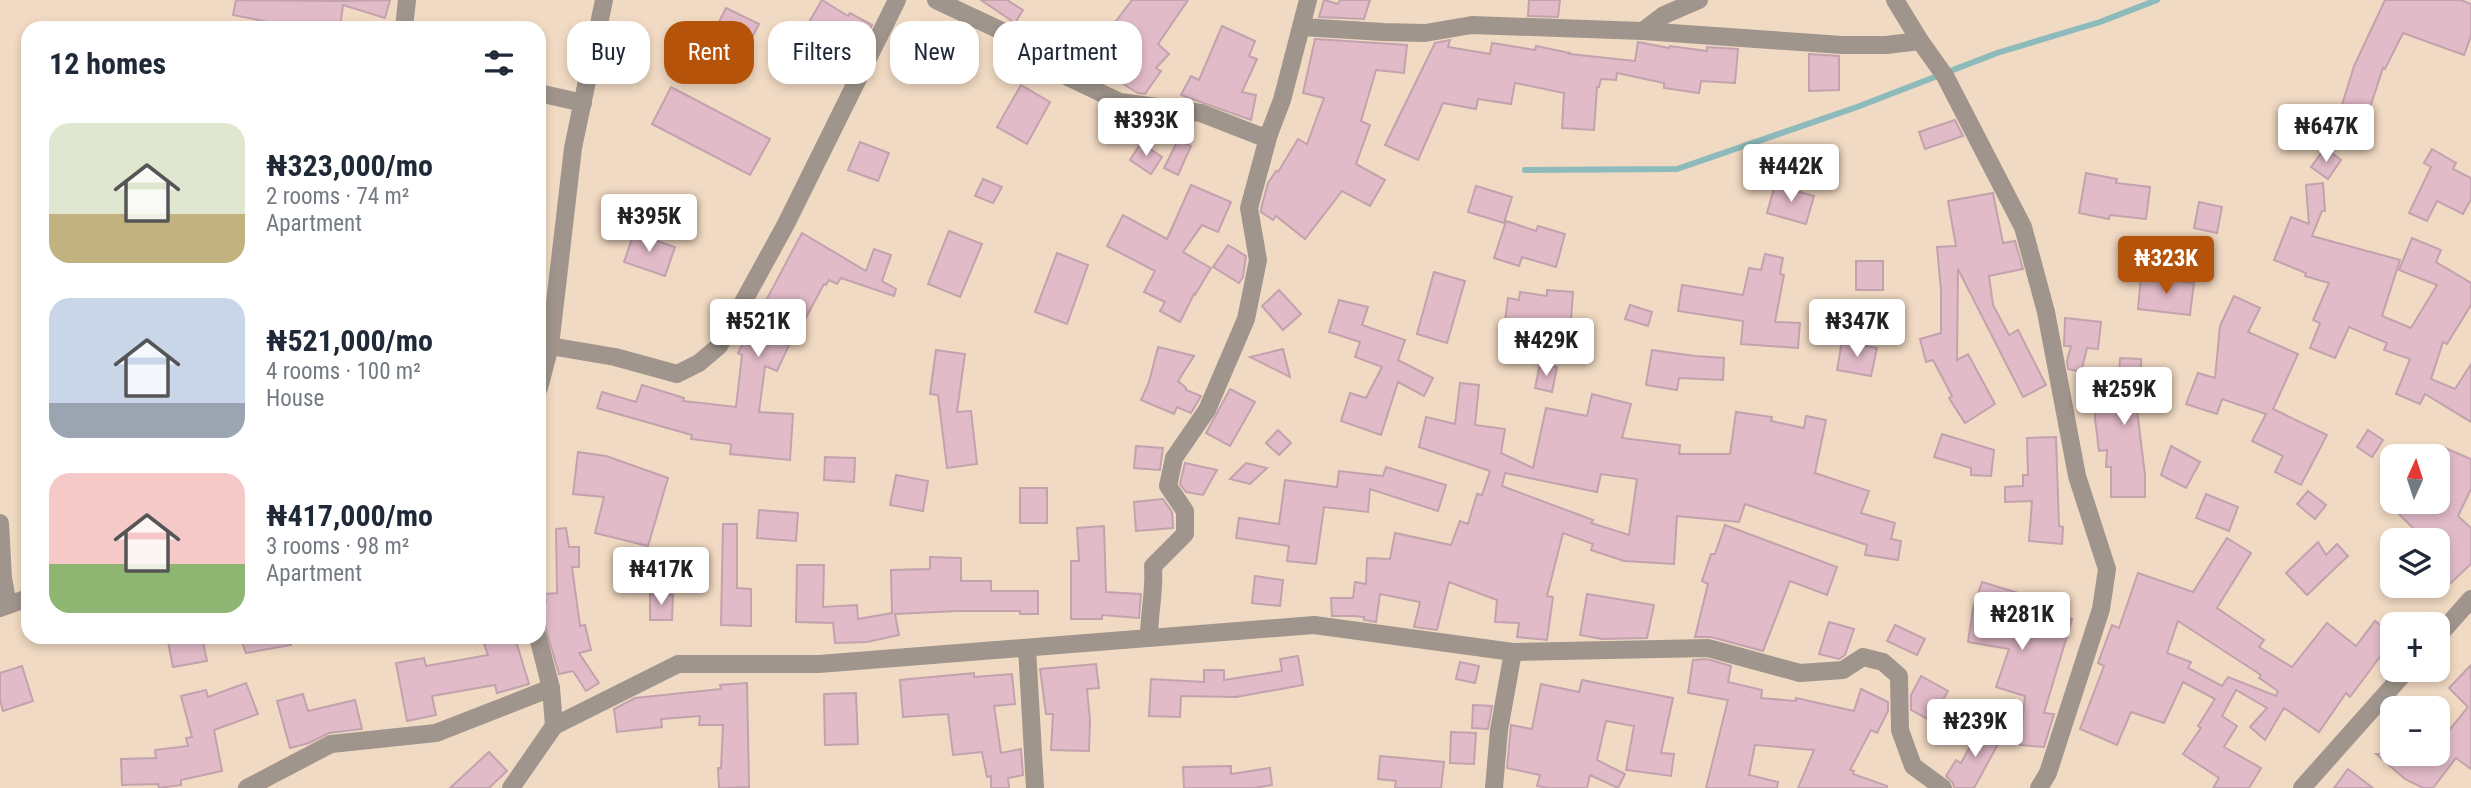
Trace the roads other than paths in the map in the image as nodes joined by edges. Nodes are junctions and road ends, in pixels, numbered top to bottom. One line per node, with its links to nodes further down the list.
1 (407, 0): 8 (street)
2 (604, 0): 13 (street)
3 (897, 0): 15 (street)
4 (936, 0): 14 (street)
5 (1308, 0): 9 (street)
6 (1699, 0): 10 (street)
7 (1895, 0): 11 (street)
8 (405, 21)
9 (1302, 27): 10 (street); 14 (street)
10 (1643, 31): 11 (street)
11 (1920, 41): 34 (street)
12 (546, 95): 13 (street)
13 (583, 103): 15 (street)
14 (1269, 134): 22 (street)
15 (550, 346): 16 (street)
16 (546, 361)
17 (0, 523): 20 (street)
18 (2471, 599): 21 (street)
19 (21, 600): 20 (street)
20 (4, 606)
21 (2450, 623)
22 (1149, 637): 24 (street); 25 (street)
23 (540, 644): 27 (street)
24 (1027, 649): 28 (street); 31 (street)
25 (1513, 652): 32 (street); 33 (street)
26 (2396, 682): 35 (street)
27 (551, 688): 28 (street); 29 (street)
28 (554, 726): 30 (street)
29 (247, 788)
30 (511, 788)
31 (1035, 788)
32 (1494, 788)
33 (1943, 788)
34 (2039, 788)
35 (2302, 788)

